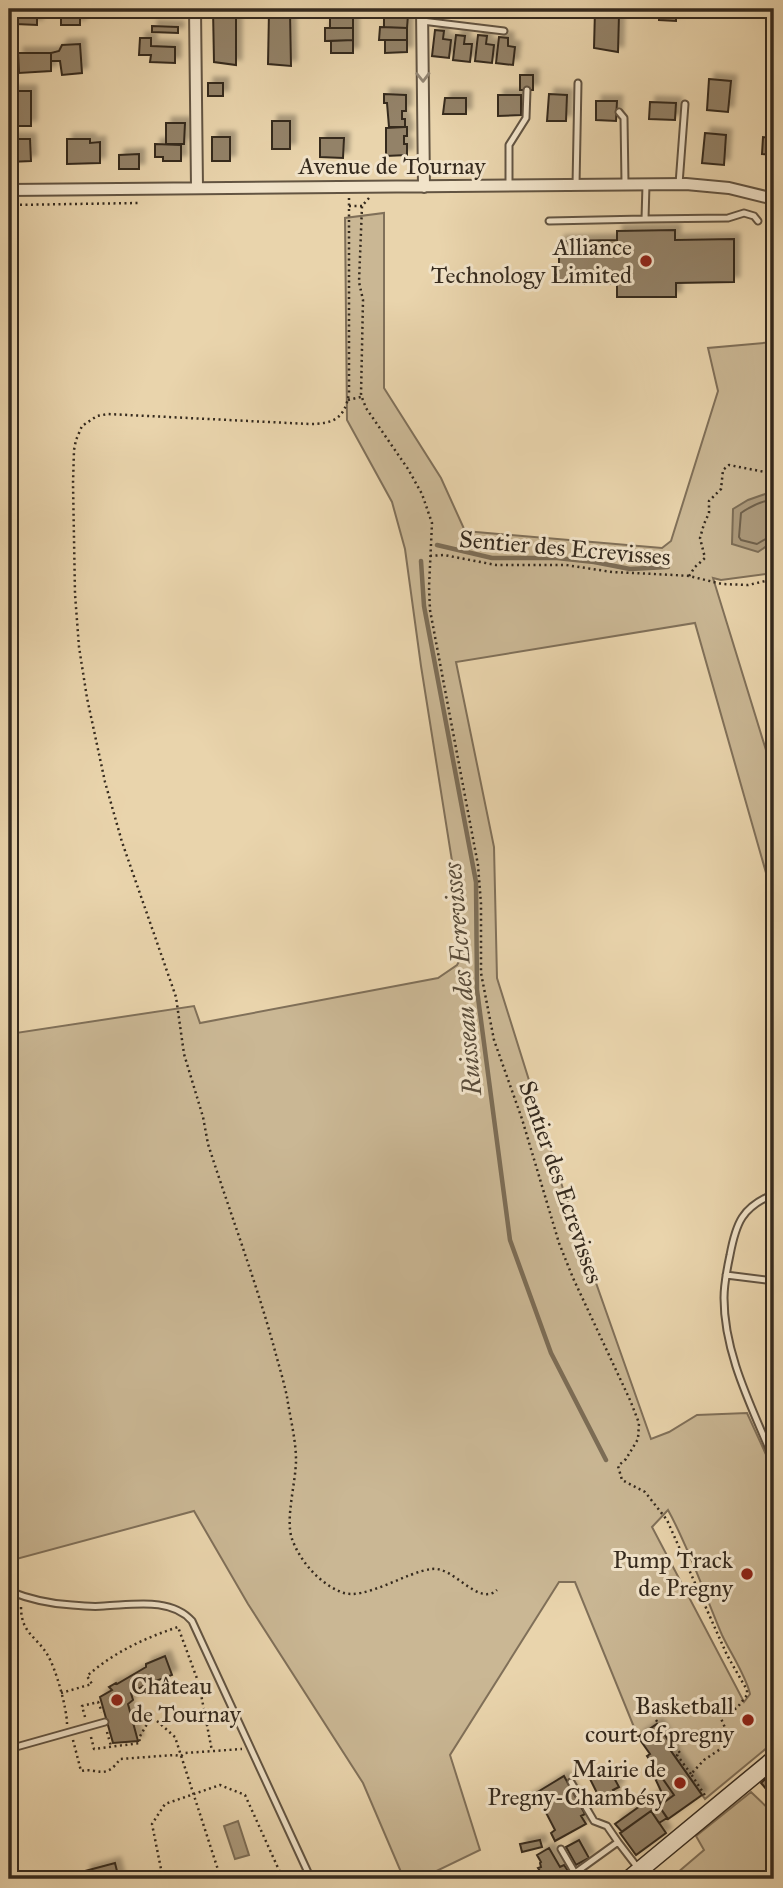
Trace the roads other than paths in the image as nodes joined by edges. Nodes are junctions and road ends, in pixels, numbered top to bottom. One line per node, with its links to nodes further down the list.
1 (195, 9): 14 (street)
2 (422, 15): 3 (lane); 12 (street, one-way to 12)
3 (504, 31)
4 (578, 83): 9 (lane)
5 (527, 90): 13 (lane)
6 (685, 104): 8 (lane)
7 (620, 112): 10 (lane)
8 (680, 184): 11 (street, Avenue de Tournay); 16 (street, Avenue de Tournay)
9 (576, 185): 10 (street, Avenue de Tournay); 13 (street, Avenue de Tournay)
10 (625, 185): 11 (street, Avenue de Tournay)
11 (646, 185): 17 (lane)
12 (424, 187): 13 (street, Avenue de Tournay); 14 (street, Avenue de Tournay)
13 (509, 187)
14 (197, 188): 15 (street, Avenue de Tournay)
15 (9, 190)
16 (774, 199)
17 (645, 219): 18 (lane); 19 (lane)
18 (758, 220)
19 (549, 222)
20 (774, 1194): 21 (lane)
21 (726, 1275): 22 (lane); 23 (lane)
22 (774, 1281)
23 (774, 1461)
24 (9, 1591): 32 (lane)
25 (105, 1723): 26 (lane)
26 (9, 1749)
27 (774, 1759): 31 (street)
28 (571, 1782): 29 (lane)
29 (618, 1842): 30 (lane); 31 (lane)
30 (561, 1849)
31 (635, 1875)
32 (311, 1879)

